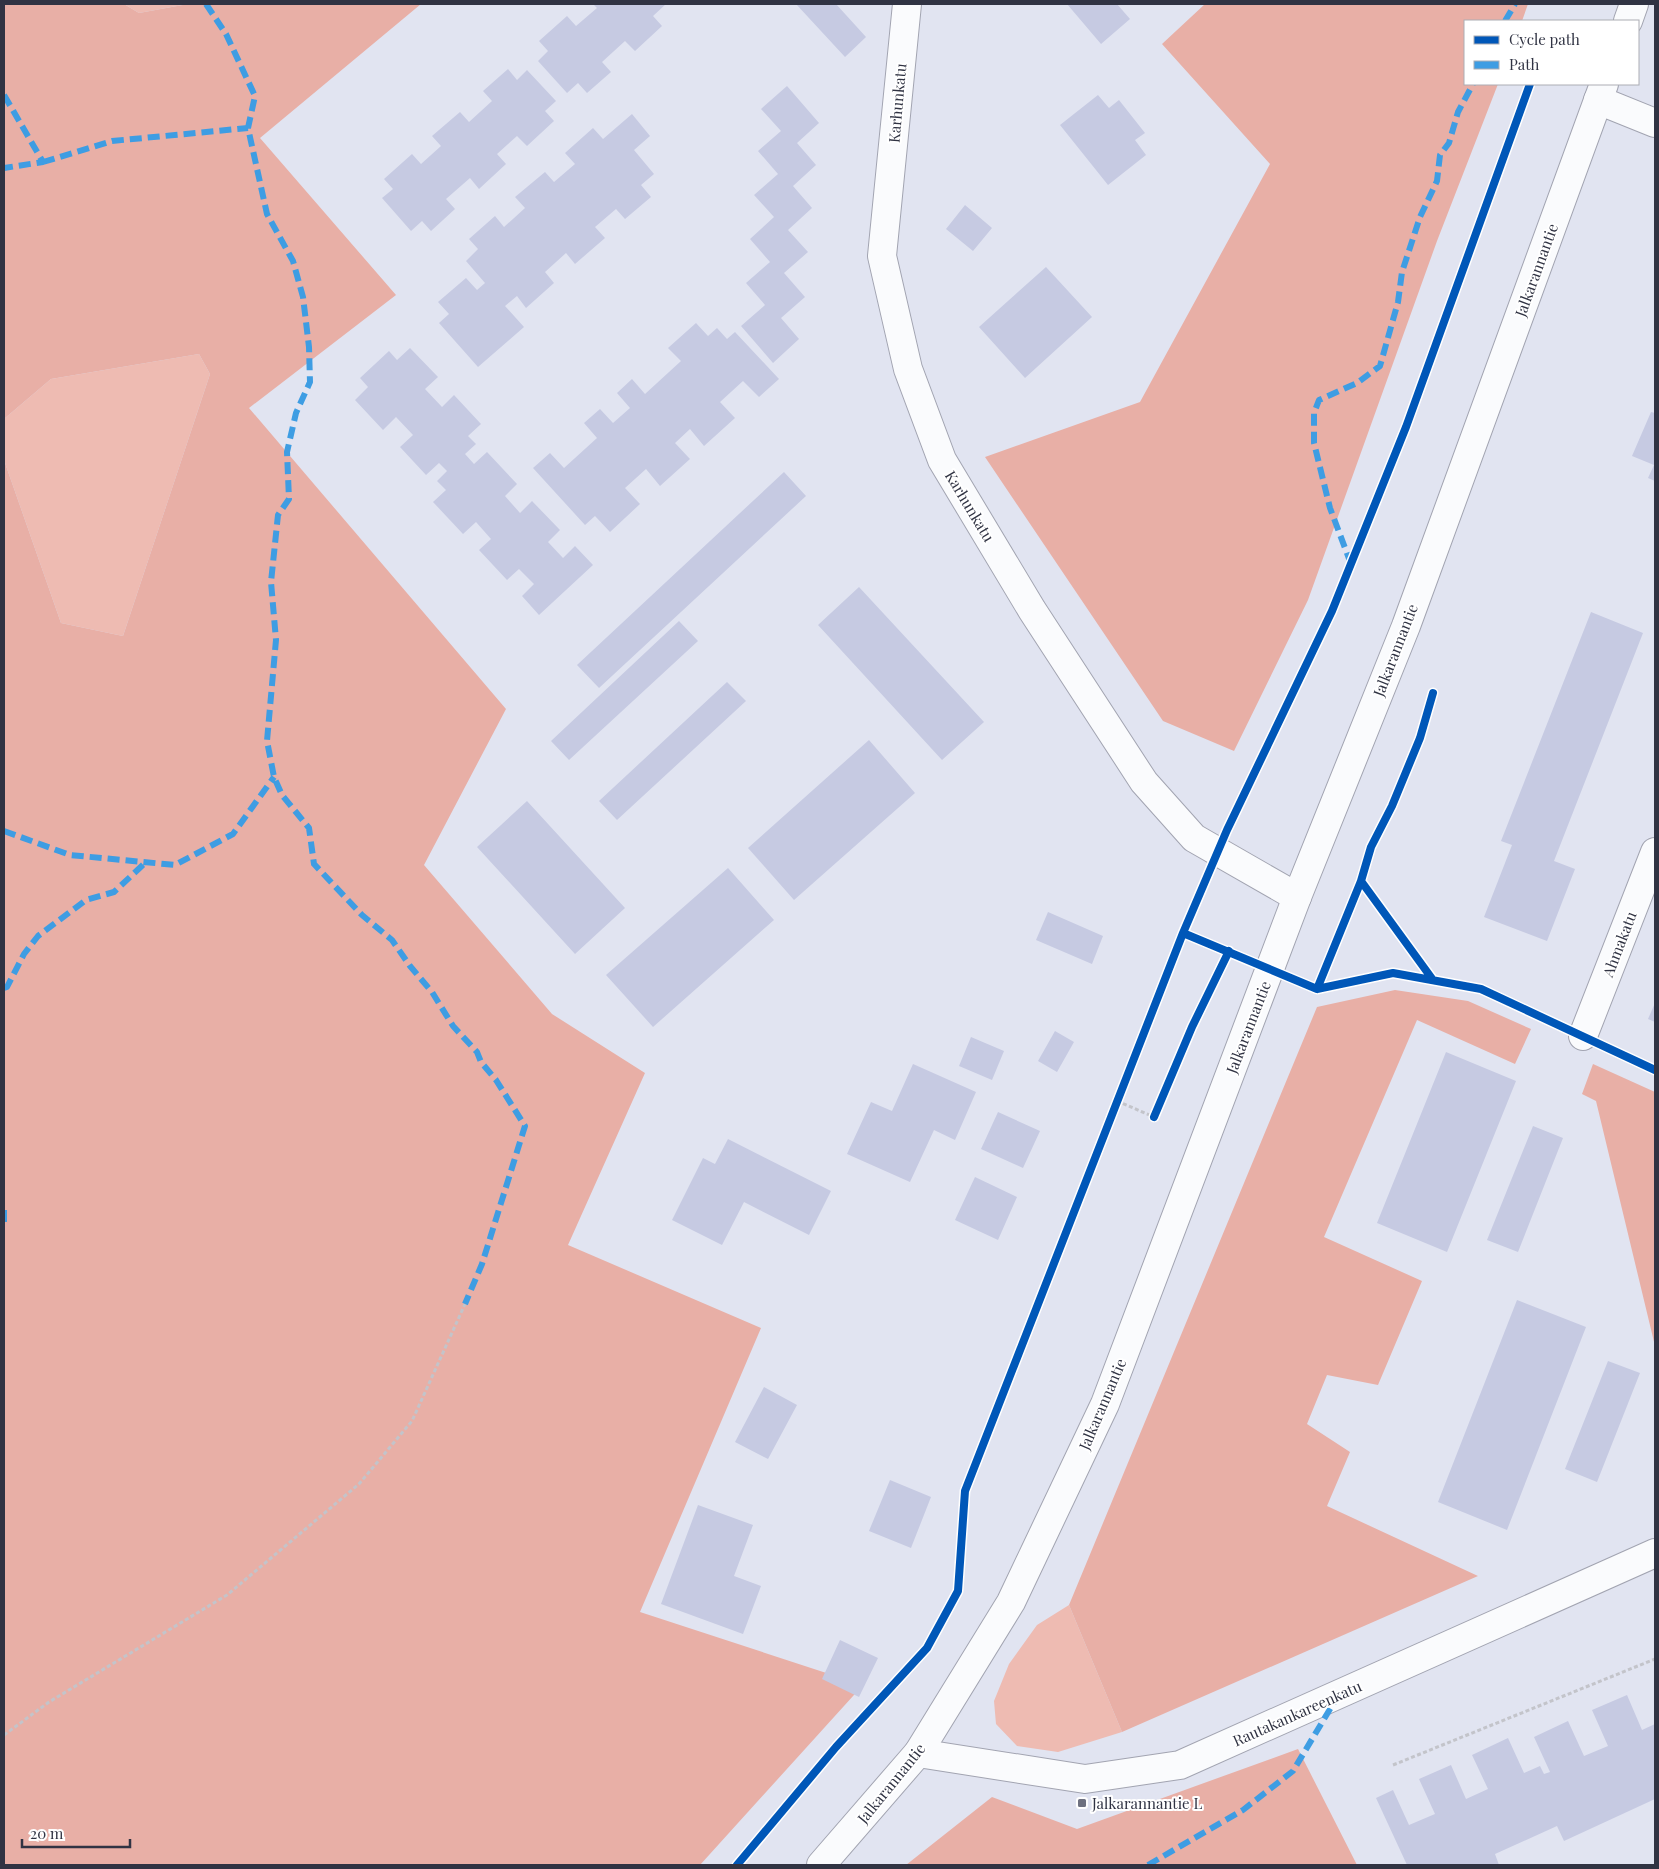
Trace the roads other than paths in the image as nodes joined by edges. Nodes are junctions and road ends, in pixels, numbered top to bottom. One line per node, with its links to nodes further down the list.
1 (907, 4): 7 (street, Karhunkatu)
2 (1634, 4): 3 (street)
3 (1628, 20)
4 (1601, 92): 5 (street); 7 (street, Jalkarannantie)
5 (1655, 123)
6 (1655, 852): 8 (street, Ahmakatu)
7 (1297, 897): 10 (street, Jalkarannantie)
8 (1584, 1036)
9 (1655, 1553): 10 (street, Rautakankareenkatu)
10 (918, 1753): 11 (street, Jalkarannantie)
11 (822, 1865)

